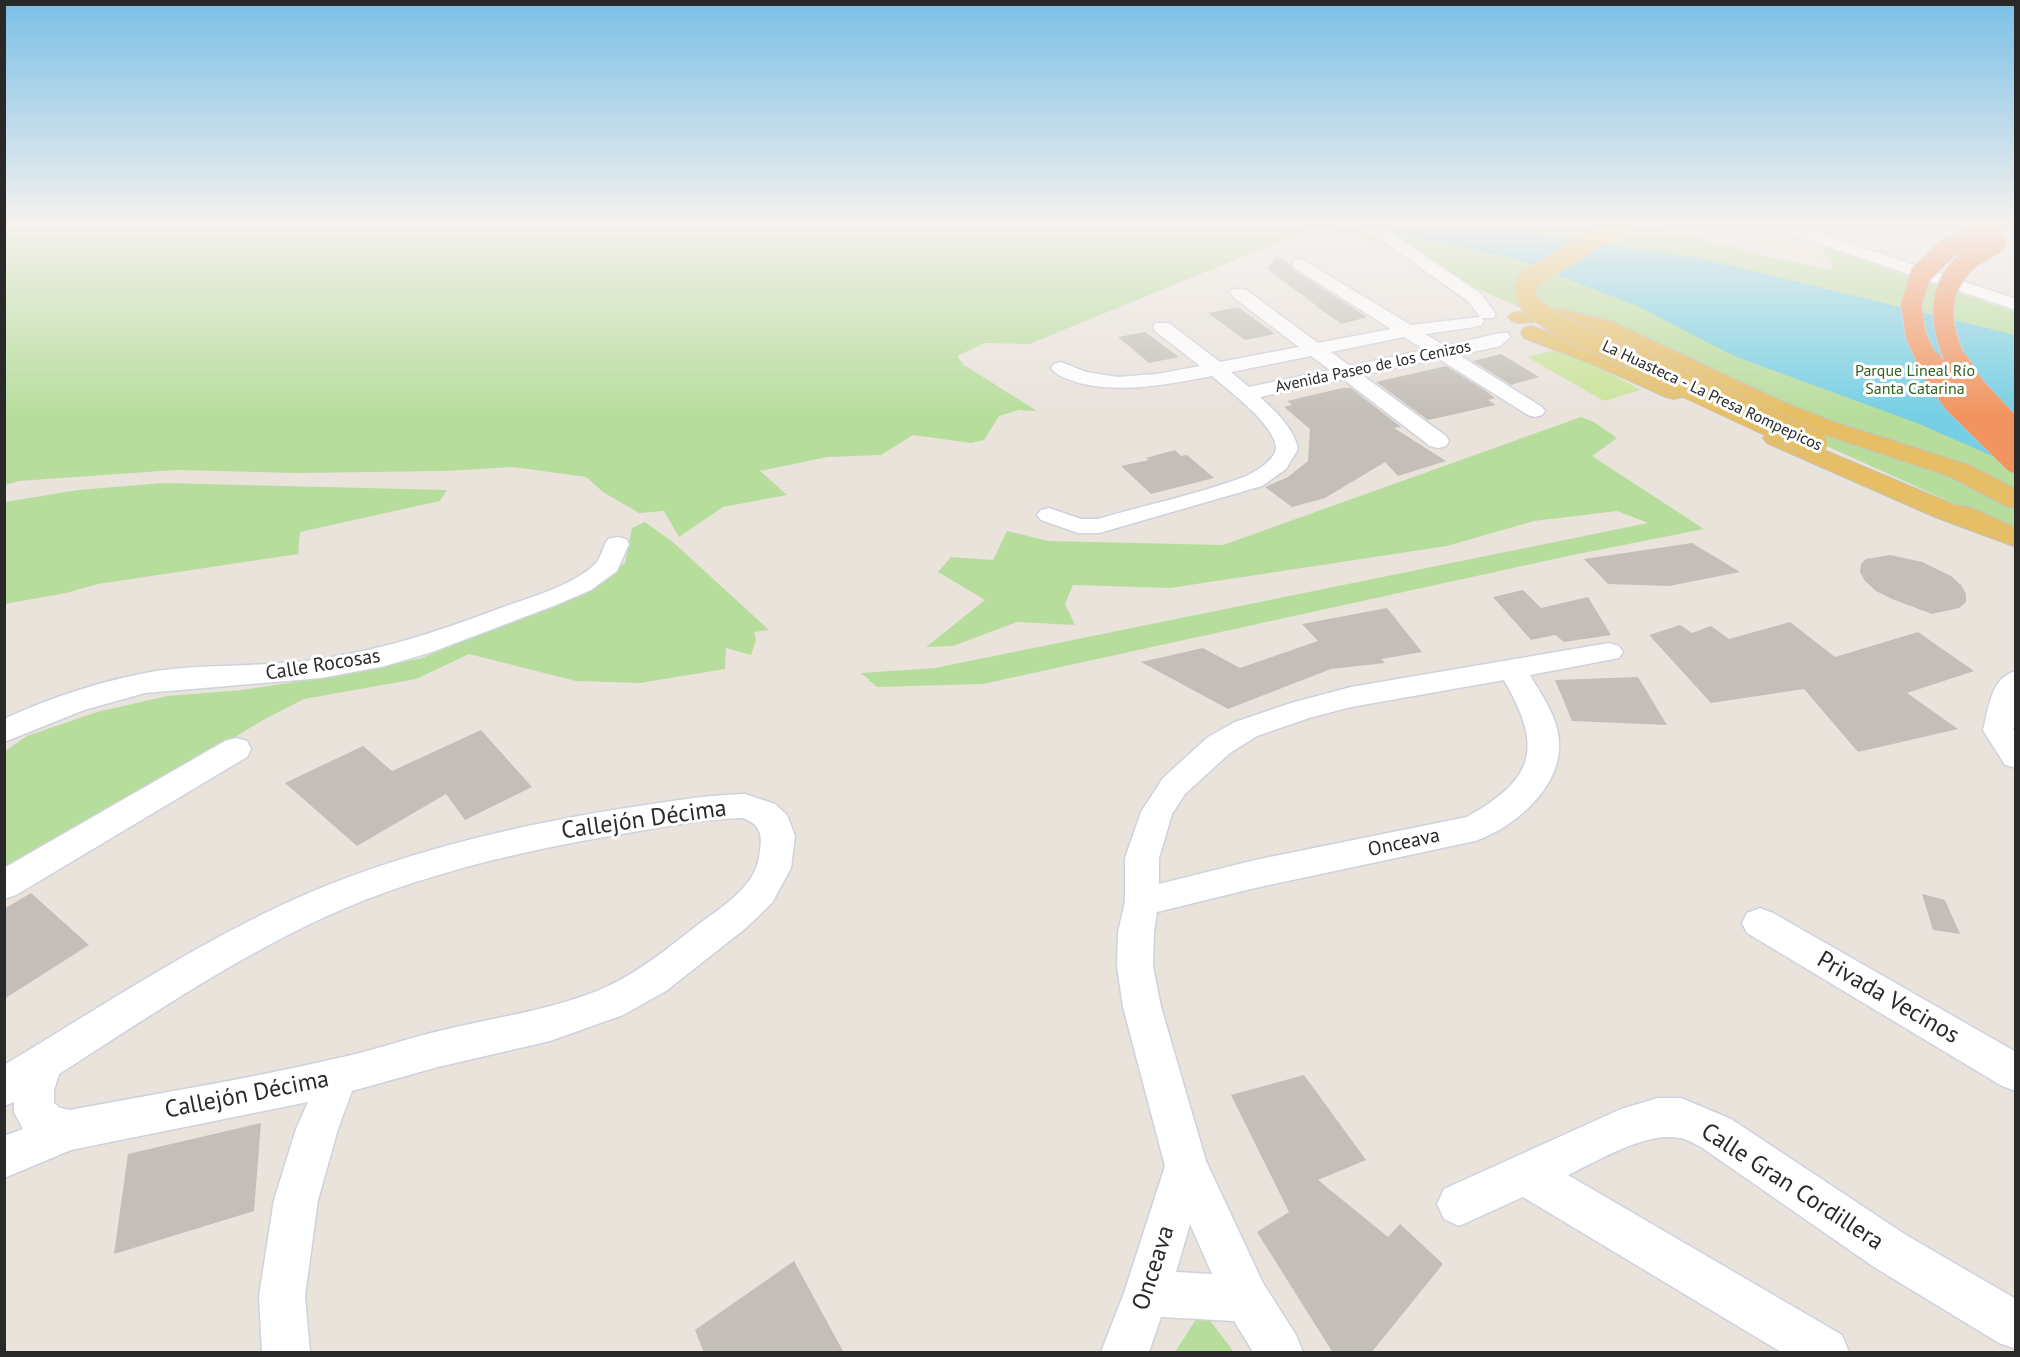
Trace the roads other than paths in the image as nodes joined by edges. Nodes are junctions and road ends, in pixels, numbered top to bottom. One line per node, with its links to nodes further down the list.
1 (1339, 288): 13 (street)
2 (1461, 288): 10 (street)
3 (1524, 288): 24 (main road, La Huasteca - La Presa Rompepicos, bridge)
4 (1537, 288): 24 (main road, La Huasteca - La Presa Rompepicos, bridge)
5 (1915, 288): 25 (highway, bridge)
6 (1946, 288): 22 (highway, bridge)
7 (1967, 288): 9 (street)
8 (1239, 293): 15 (street)
9 (2016, 305)
10 (1481, 317): 11 (street, Avenida Paseo de los Cenizos); 13 (street, Avenida Paseo de los Cenizos); 14 (street)
11 (1525, 325): 14 (street, Avenida Paseo de los Cenizos); 26 (main road); 28 (main road)
12 (1162, 327): 18 (street)
13 (1407, 331): 15 (street, Avenida Paseo de los Cenizos); 16 (street)
14 (1501, 337): 16 (street, Avenida Paseo de los Cenizos)
15 (1315, 349): 18 (street, Avenida Paseo de los Cenizos); 19 (street)
16 (1441, 352): 19 (street, Avenida Paseo de los Cenizos); 21 (street)
17 (1061, 368): 18 (street, Avenida Paseo de los Cenizos)
18 (1216, 369): 20 (street, Avenida Paseo de los Cenizos)
19 (1346, 372): 20 (street, Avenida Paseo de los Cenizos); 23 (street)
20 (1245, 394): 27 (street, Avenida Paseo de los Cenizos)
21 (1535, 411)
22 (2016, 435)
23 (1438, 441)
24 (1816, 443): 28 (main road, La Huasteca - La Presa Rompepicos); 29 (main road, La Huasteca - La Presa Rompepicos)
25 (2016, 460)
26 (2016, 500)
27 (1049, 515)
28 (1982, 524): 30 (main road, La Huasteca - La Presa Rompepicos)
29 (2016, 530)
30 (2016, 539)
31 (617, 544): 35 (street, Calle Rocosas)
32 (1609, 652): 33 (street)
33 (1514, 670): 39 (street); 39 (street, Onceava)
34 (2016, 680): 37 (street)
35 (4, 732)
36 (236, 749): 38 (street)
37 (2016, 757)
38 (4, 885)
39 (1142, 902): 47 (street)
40 (1760, 923): 42 (street, Privada Vecinos)
41 (43, 1061): 43 (street, Callejón Décima); 44 (street, Callejón Décima); 45 (street)
42 (2016, 1072)
43 (338, 1077): 45 (street, Callejón Décima); 53 (street)
44 (4, 1088)
45 (70, 1130): 46 (street, Callejón Décima)
46 (4, 1157)
47 (1186, 1166): 50 (street, Onceava); 51 (street)
48 (1527, 1175): 49 (street, Calle Gran Cordillera); 52 (street, Calle Gran Cordillera); 56 (street)
49 (1459, 1204)
50 (1147, 1293): 51 (street); 54 (street, Onceava)
51 (1247, 1299): 55 (street)
52 (2016, 1326)
53 (286, 1353)
54 (1125, 1353)
55 (1279, 1353)
56 (1825, 1353)

